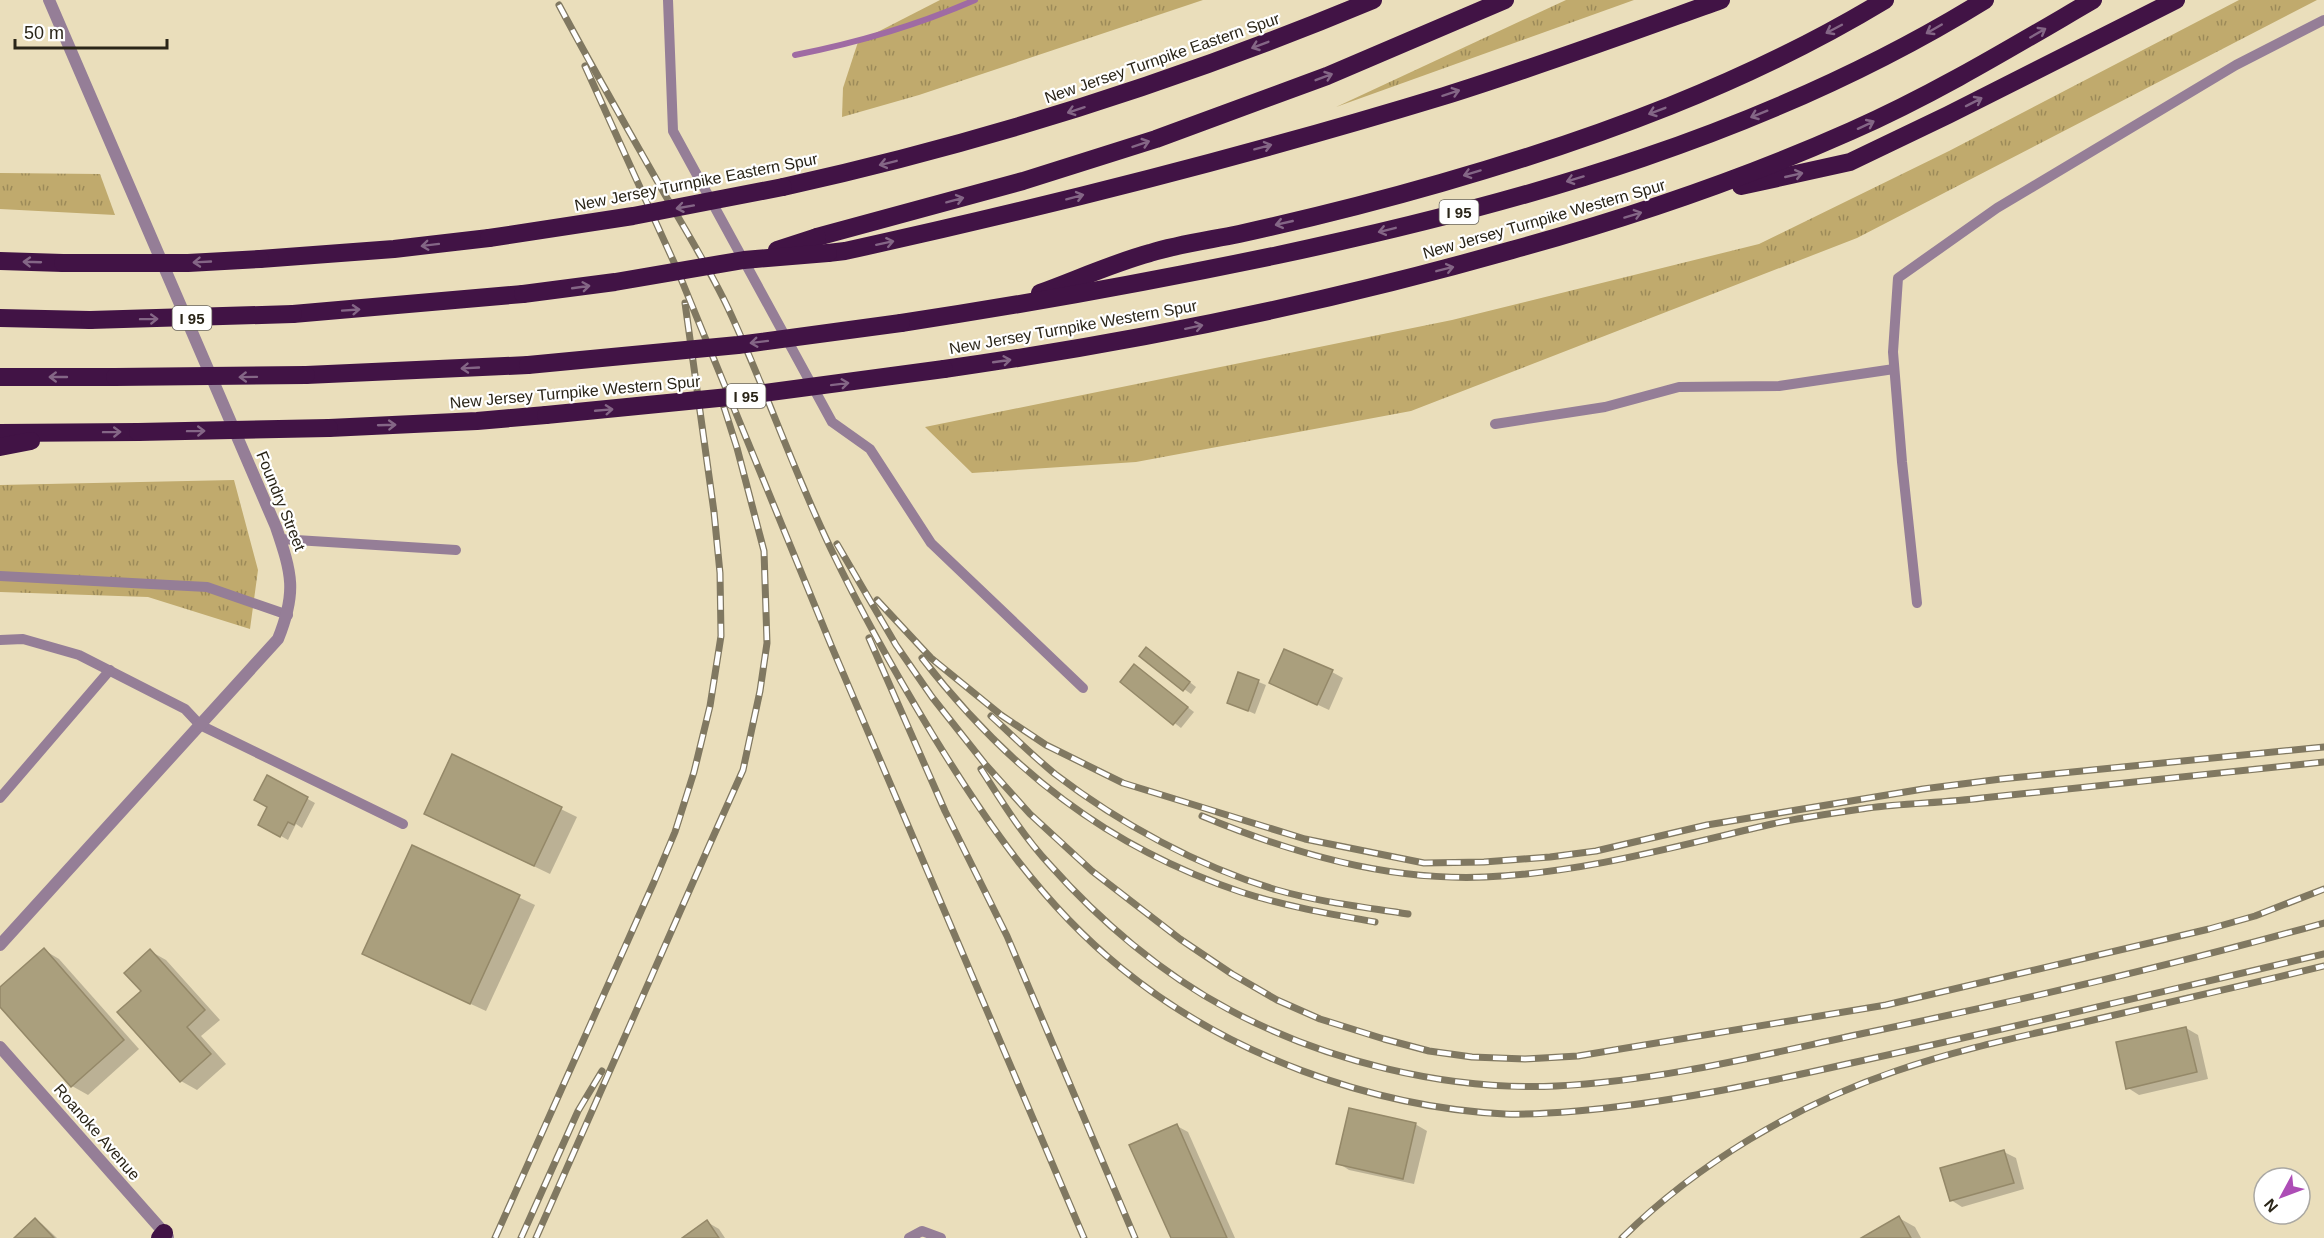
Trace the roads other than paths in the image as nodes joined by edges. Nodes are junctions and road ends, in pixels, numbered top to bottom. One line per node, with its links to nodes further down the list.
1 (49, 0): 22 (street, Foundry Street)
2 (668, 0): 29 (lane)
3 (1373, 0): 13 (highway, New Jersey Turnpike Eastern Spur, one-way to 13, bridge)
4 (1505, 0): 12 (highway, I 95, one-way to 4, bridge)
5 (1721, 0): 12 (highway, I 95, one-way to 5, bridge)
6 (1885, 0): 14 (highway, one-way to 14)
7 (1984, 0): 14 (highway, New Jersey Turnpike Western Spur / I 95, one-way to 14)
8 (2093, 0): 11 (highway, New Jersey Turnpike Western Spur / I 95, one-way to 8)
9 (2176, 0): 11 (highway, one-way to 9)
10 (2324, 20): 16 (lane)
11 (1675, 201): 19 (highway, New Jersey Turnpike Western Spur / I 95, one-way to 11, bridge)
12 (744, 260): 15 (highway, I 95, one-way to 12, bridge)
13 (0, 261)
14 (999, 308): 17 (highway, New Jersey Turnpike Western Spur / I 95, one-way to 17, bridge)
15 (0, 318)
16 (1894, 369): 18 (lane); 25 (lane)
17 (0, 377)
18 (1495, 424)
19 (86, 432): 20 (highway, New Jersey Turnpike Western Spur / I 95); 21 (highway)
20 (0, 433)
21 (0, 447)
22 (280, 538): 23 (lane); 26 (street, Foundry Street)
23 (456, 550)
24 (0, 576): 26 (lane)
25 (1917, 603)
26 (288, 615): 30 (street, Foundry Street)
27 (0, 640): 28 (lane)
28 (110, 670): 30 (lane); 31 (lane)
29 (1083, 688)
30 (200, 725): 32 (lane); 33 (street, Foundry Street)
31 (0, 798)
32 (403, 824)
33 (0, 945)
34 (0, 1047): 35 (street, Roanoke Avenue)
35 (164, 1236)
36 (909, 1238): 37 (lane)
37 (941, 1238)

